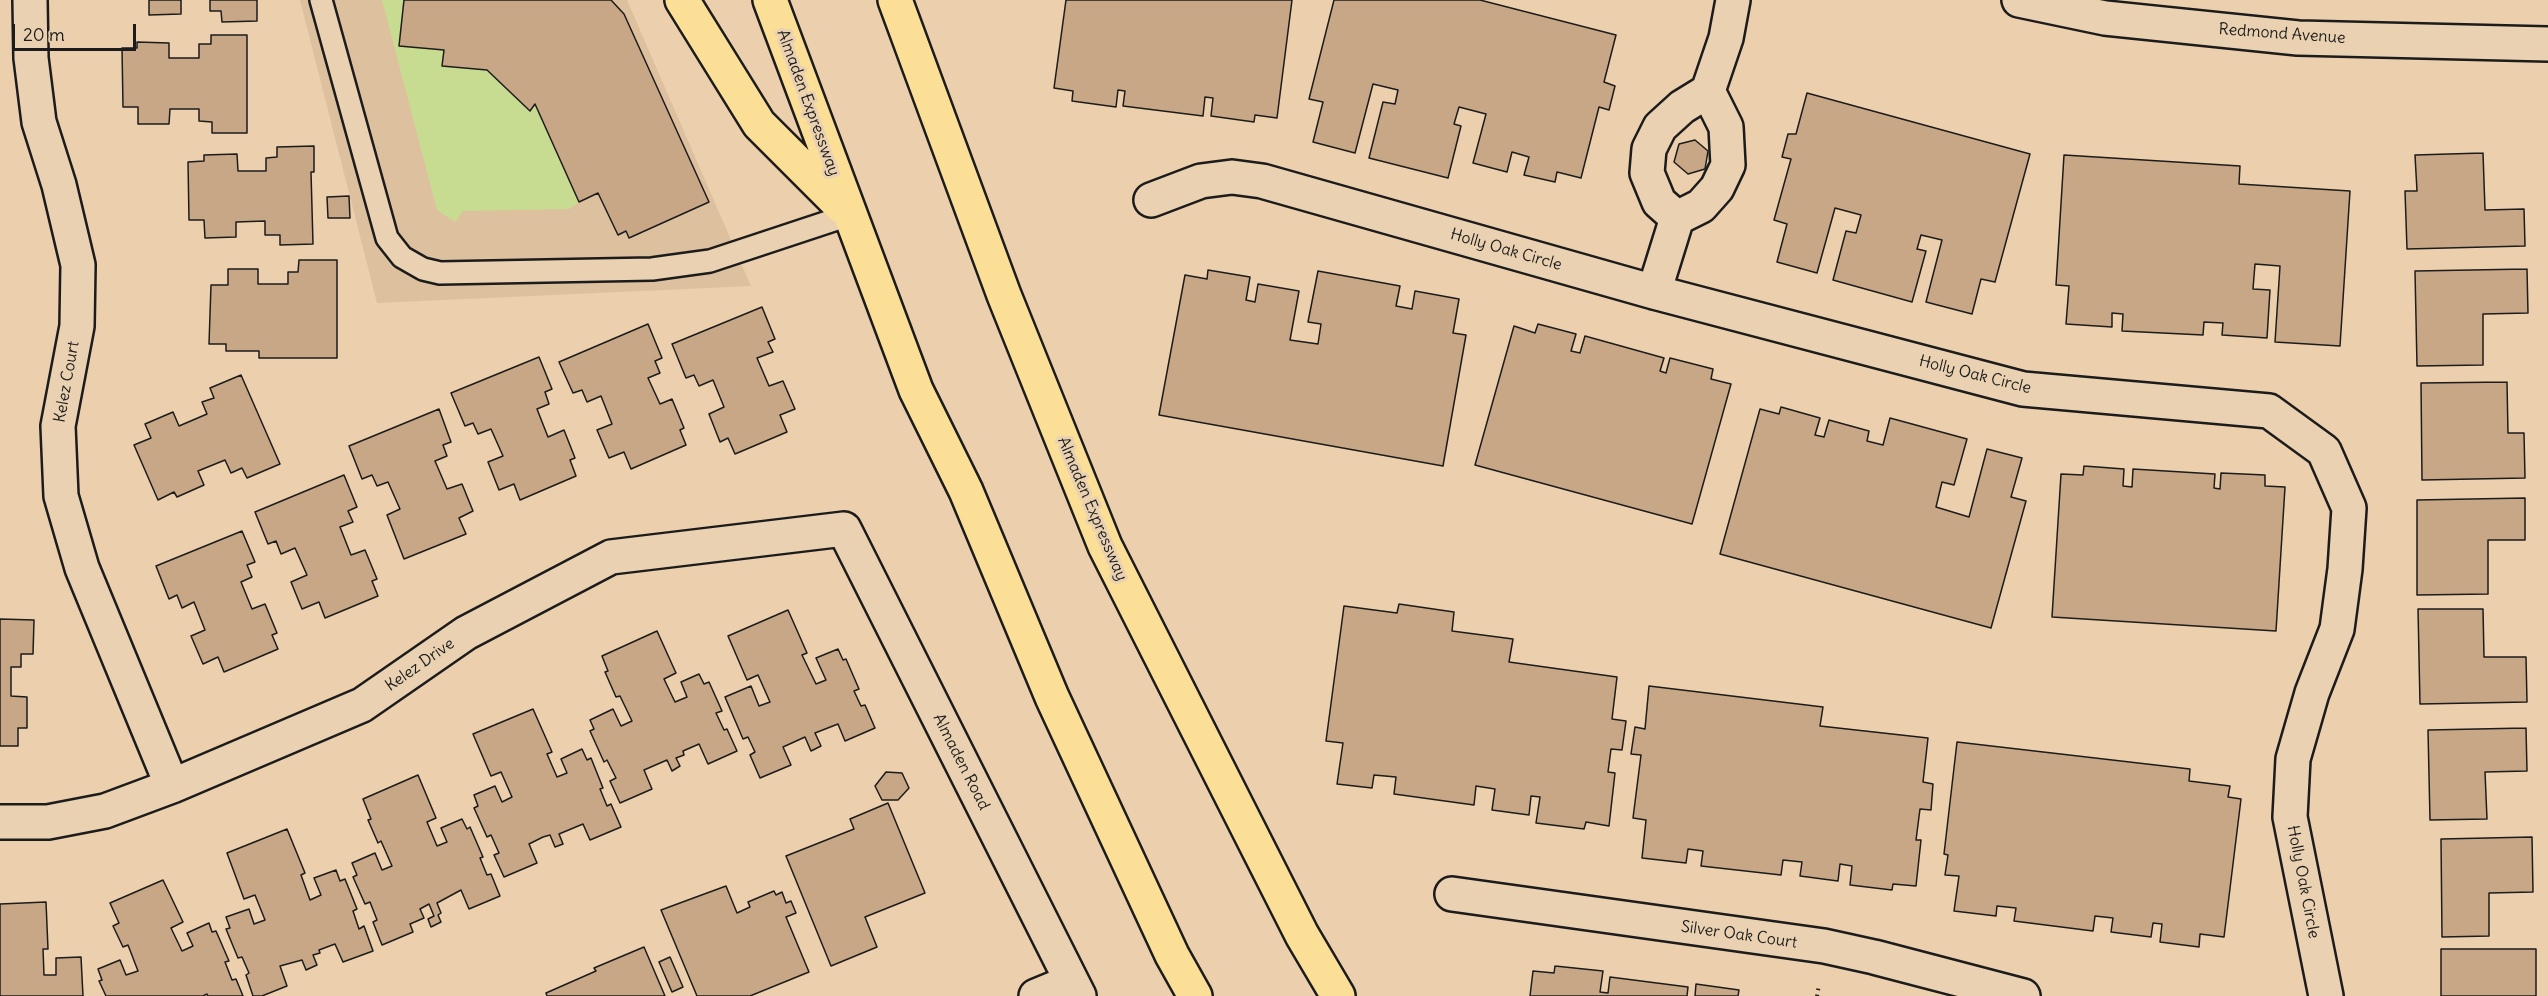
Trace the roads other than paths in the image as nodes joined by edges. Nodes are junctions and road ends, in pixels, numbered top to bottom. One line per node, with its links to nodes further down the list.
1 (30, 0): 16 (street, Kelez Court)
2 (321, 0): 12 (lane)
3 (682, 0): 12 (main road)
4 (770, 0): 12 (main road, Almaden Expressway)
5 (895, 0): 22 (main road, Almaden Expressway)
6 (1733, 0): 10 (street)
7 (2019, 0): 8 (street, Redmond Avenue)
8 (2108, 9): 9 (street, Redmond Avenue)
9 (2548, 44)
10 (1708, 91): 13 (street); 13 (street)
11 (1151, 200): 14 (street, Holly Oak Circle)
12 (849, 215): 21 (main road, Almaden Expressway)
13 (1677, 218): 14 (street)
14 (1654, 292): 24 (street, Holly Oak Circle)
15 (844, 529): 16 (street, Kelez Drive); 19 (street, Almaden Road)
16 (172, 786): 17 (street, Kelez Drive)
17 (0, 822)
18 (1452, 894): 23 (street, Silver Oak Court)
19 (1075, 989): 20 (street)
20 (1036, 996)
21 (1195, 996)
22 (1338, 996)
23 (2023, 996)
24 (2326, 996)

